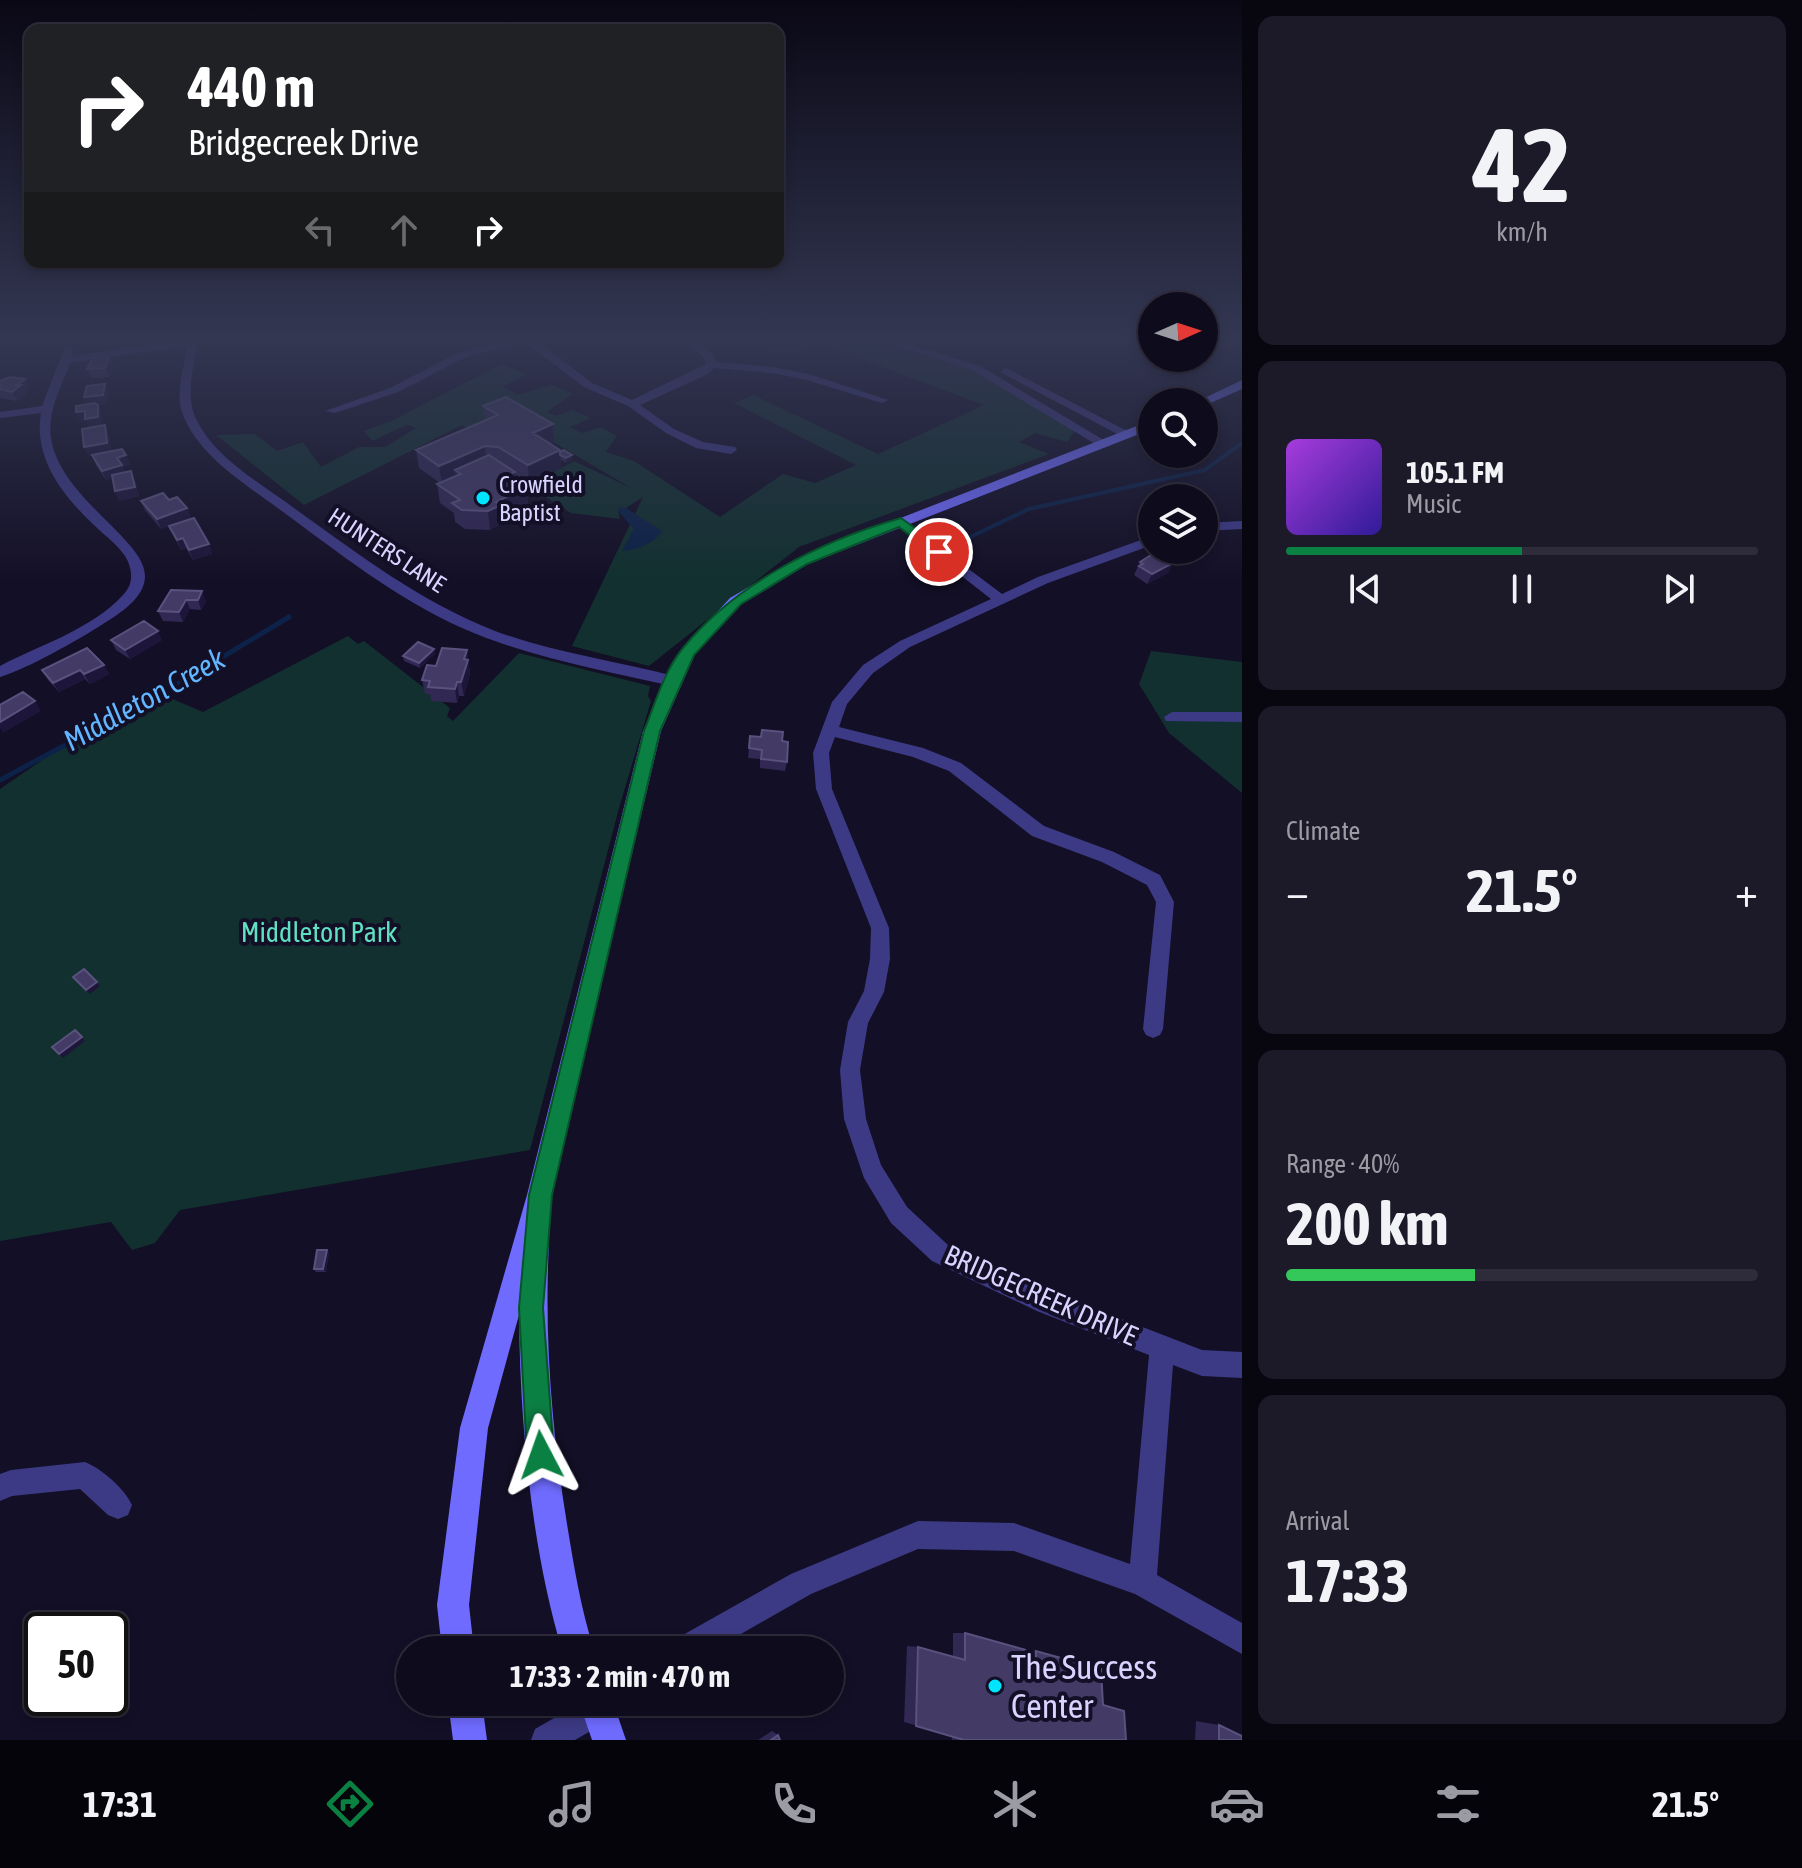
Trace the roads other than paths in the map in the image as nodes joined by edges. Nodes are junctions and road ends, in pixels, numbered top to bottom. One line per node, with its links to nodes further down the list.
1 (47, 420): 15 (street)
2 (192, 420): 16 (street, HUNTERS LANE)
3 (655, 420): 9 (street)
4 (1064, 420): 8 (street)
5 (1099, 420): 7 (street)
6 (1138, 430): 7 (main road)
7 (1127, 435): 8 (main road)
8 (1106, 445): 10 (main road)
9 (731, 450)
10 (901, 522): 14 (street); 16 (main road)
11 (1241, 526): 12 (street)
12 (1218, 527)
13 (1138, 545): 14 (street, BRIDGECREEK DRIVE)
14 (1001, 600): 19 (street, BRIDGECREEK DRIVE)
15 (0, 672)
16 (672, 681): 21 (main road)
17 (1172, 717): 18 (street)
18 (1242, 717)
19 (830, 730): 20 (street); 22 (street, BRIDGECREEK DRIVE)
20 (1153, 1029)
21 (540, 1195): 27 (main road); 28 (main road)
22 (1162, 1348): 23 (street, BRIDGECREEK DRIVE); 26 (street, BRIDGECREEK DRIVE)
23 (1242, 1365)
24 (0, 1488): 25 (street)
25 (118, 1505)
26 (1142, 1582): 29 (street); 30 (street)
27 (456, 1636)
28 (573, 1636)
29 (709, 1636)
30 (1242, 1639)
31 (467, 1716): 33 (main road)
32 (600, 1716): 34 (street)
33 (470, 1740)
34 (546, 1740)

